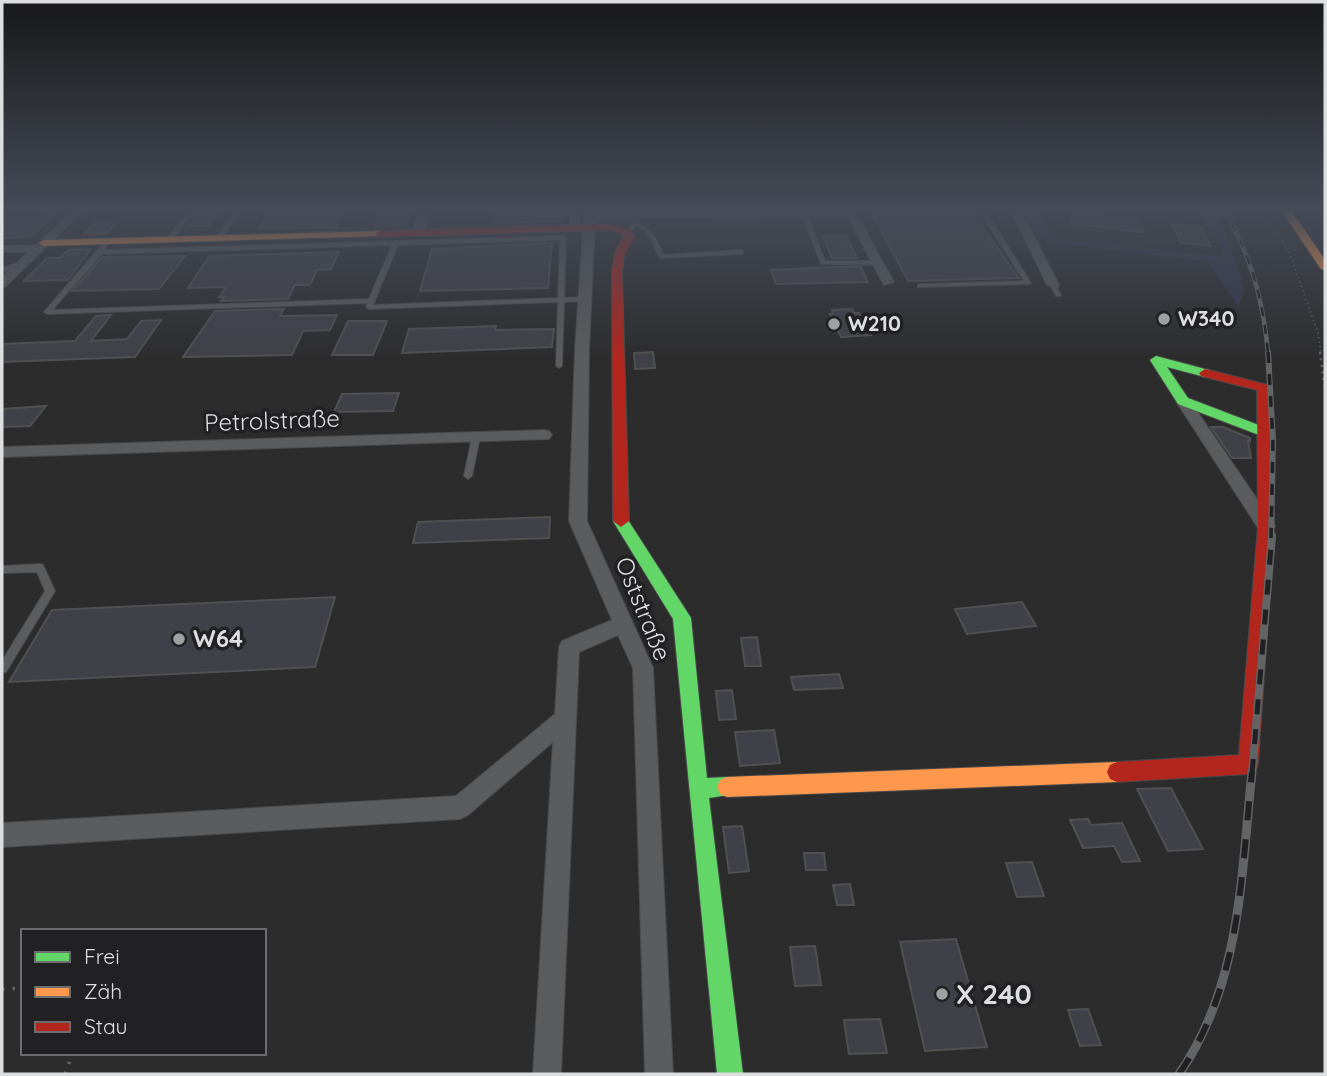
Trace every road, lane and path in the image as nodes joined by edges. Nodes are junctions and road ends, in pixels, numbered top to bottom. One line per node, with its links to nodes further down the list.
1 (27, 260): 13 (street)
2 (92, 260): 21 (lane)
3 (389, 260): 21 (lane)
4 (562, 260): 20 (lane)
5 (586, 260): 19 (street, Oststraße)
6 (619, 260): 35 (main road)
7 (822, 260): 12 (lane)
8 (876, 260): 12 (street)
9 (1014, 260): 17 (lane)
10 (1040, 260): 18 (street)
11 (1292, 260): 23 (path)
12 (878, 263): 15 (street)
13 (23, 264): 14 (lane); 16 (street)
14 (2, 270)
15 (888, 282)
16 (2, 283)
17 (920, 285)
18 (1055, 290)
19 (585, 299): 20 (lane); 32 (street, Oststraße)
20 (561, 300): 21 (lane); 22 (lane)
21 (372, 302)
22 (559, 366)
23 (1325, 391)
24 (1184, 401): 25 (main road); 25 (main road); 30 (street)
25 (1264, 432): 30 (main road)
26 (544, 435): 27 (street, Petrolstraße)
27 (476, 437): 28 (street, Petrolstraße); 29 (lane)
28 (2, 452)
29 (468, 476)
30 (1266, 526): 35 (main road)
31 (2, 569): 33 (lane)
32 (623, 624): 34 (street); 42 (street, Oststraße)
33 (2, 669)
34 (565, 719): 36 (street); 41 (street)
35 (698, 788): 43 (main road)
36 (2, 835)
37 (21, 988): 38 (path)
38 (2, 989)
39 (72, 1055): 40 (path)
40 (65, 1074)
41 (547, 1074)
42 (659, 1074)
43 (730, 1074)

